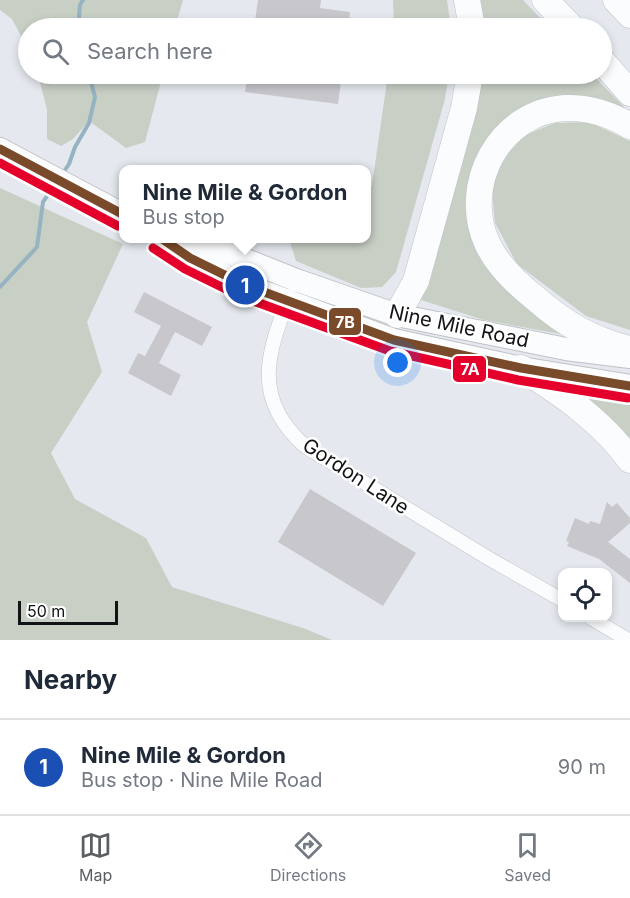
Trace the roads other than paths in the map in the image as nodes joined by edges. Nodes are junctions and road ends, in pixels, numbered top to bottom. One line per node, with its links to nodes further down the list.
1 (467, 0): 5 (highway)
2 (545, 0): 6 (highway)
3 (616, 0): 4 (highway)
4 (630, 15)
5 (470, 18)
6 (562, 18)
7 (612, 72): 9 (highway)
8 (468, 84): 17 (highway)
9 (630, 93)
10 (630, 126): 18 (highway)
11 (0, 149): 12 (main road)
12 (119, 213)
13 (168, 243): 16 (main road, Nine Mile Road)
14 (204, 243): 15 (main road, Nine Mile Road)
15 (296, 280): 16 (street, Gordon Lane); 17 (main road, Nine Mile Road)
16 (287, 301): 20 (main road, Nine Mile Road); 23 (street, Gordon Lane)
17 (397, 315): 19 (main road, Nine Mile Road)
18 (630, 349)
19 (630, 357)
20 (521, 368): 21 (main road, Nine Mile Road); 22 (highway)
21 (630, 386)
22 (630, 460)
23 (558, 598)
24 (598, 622): 25 (street)
25 (628, 640)

